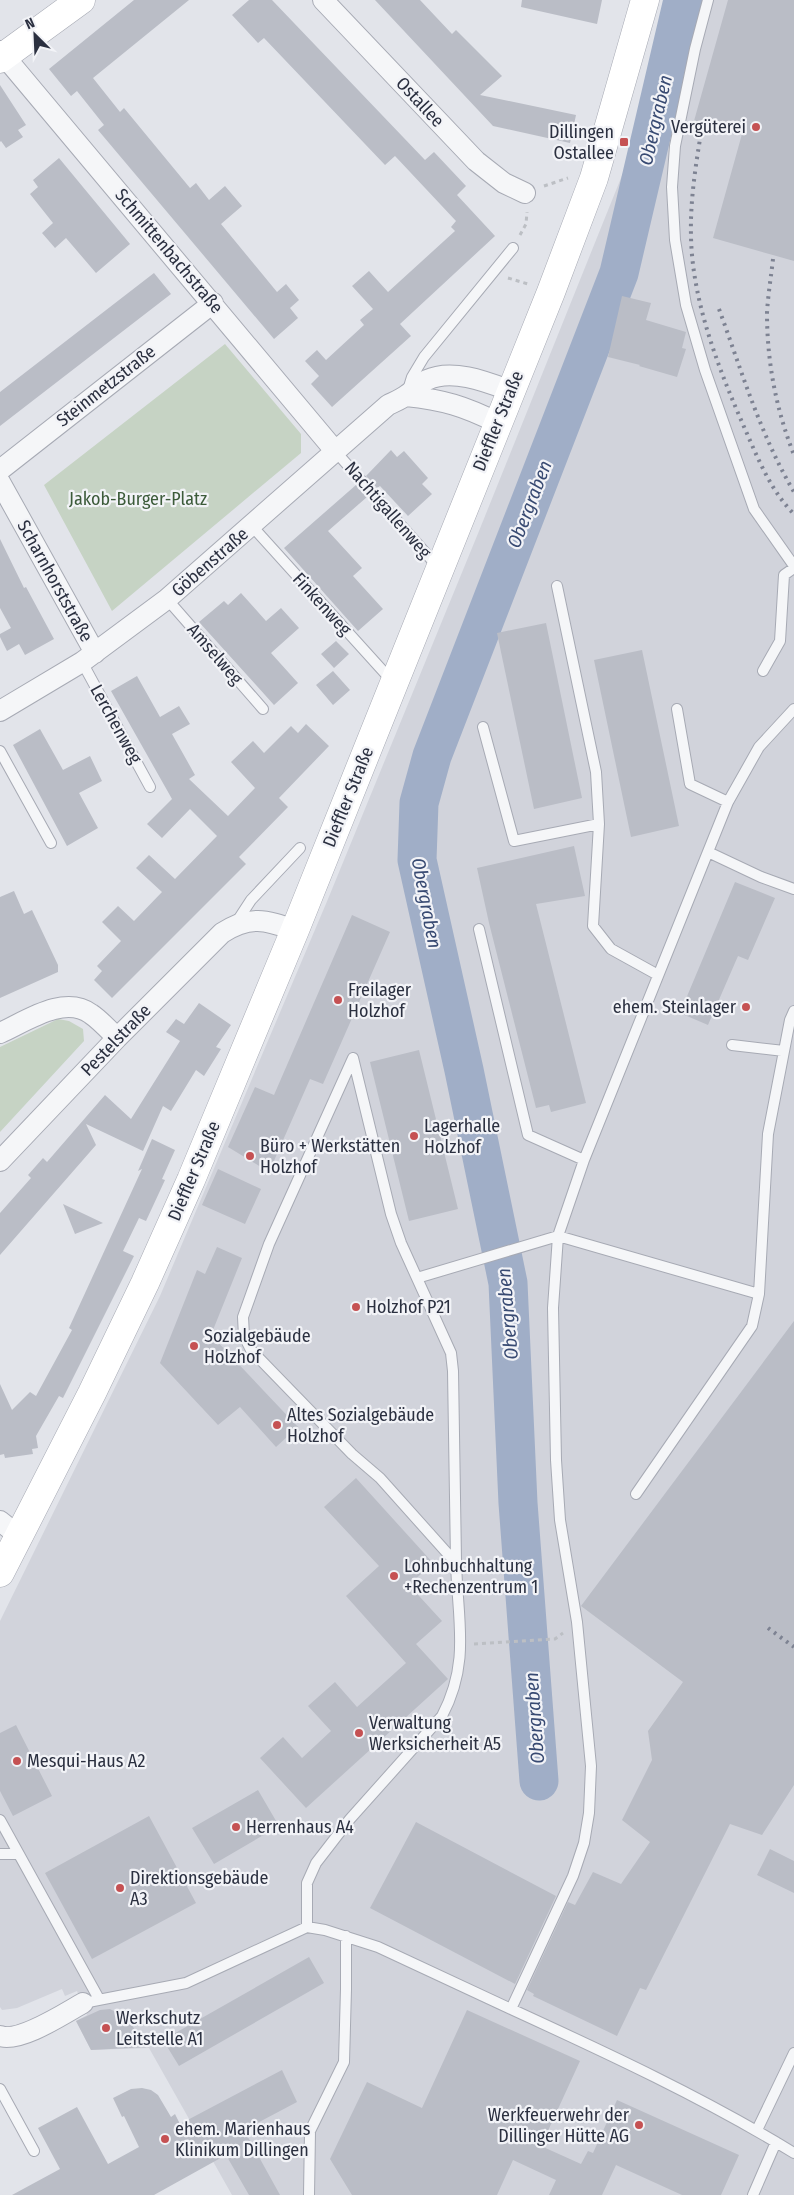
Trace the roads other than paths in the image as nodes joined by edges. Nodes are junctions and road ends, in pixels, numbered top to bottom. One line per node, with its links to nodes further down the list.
1 (81, 0): 5 (main road)
2 (323, 0): 6 (street, Ostallee)
3 (645, 0): 9 (main road, Dieffler Straße)
4 (708, 0): 16 (lane)
5 (2, 55): 8 (street, Schmittenbachstraße)
6 (525, 193)
7 (513, 248): 10 (lane)
8 (213, 303): 12 (street, Schmittenbachstraße); 13 (street, Steinmetzstraße)
9 (511, 391): 10 (street, Göbenstraße); 11 (main road, Dieffler Straße)
10 (406, 396): 11 (street); 12 (street, Göbenstraße)
11 (498, 422): 17 (main road, Dieffler Straße)
12 (336, 452): 15 (street, Göbenstraße); 17 (lane, Nachtigallenweg)
13 (0, 470)
14 (0, 482): 20 (street, Scharnhorststraße)
15 (252, 526): 19 (street, Göbenstraße); 22 (lane, Finkenweg)
16 (794, 567): 21 (lane)
17 (439, 568): 22 (main road, Dieffler Straße)
18 (557, 586): 31 (lane)
19 (167, 599): 20 (street, Göbenstraße); 25 (lane, Amselweg)
20 (89, 658): 26 (street, Göbenstraße); 29 (lane, Lerchenweg)
21 (763, 671)
22 (393, 682): 38 (main road, Dieffler Straße)
23 (677, 709): 30 (lane)
24 (794, 709): 30 (lane)
25 (263, 710)
26 (0, 711)
27 (483, 727): 31 (lane)
28 (0, 751): 32 (lane)
29 (150, 786)
30 (728, 802): 34 (lane)
31 (599, 824): 39 (lane)
32 (51, 843)
33 (300, 848): 36 (lane, Pestelstraße)
34 (708, 852): 35 (lane); 39 (lane)
35 (794, 889)
36 (236, 924): 38 (street, Pestelstraße); 42 (street, Pestelstraße)
37 (479, 929): 45 (lane)
38 (294, 930): 51 (main road, Dieffler Straße)
39 (658, 975): 45 (lane)
40 (794, 1010): 44 (lane)
41 (0, 1033): 42 (street)
42 (117, 1038): 46 (street, Pestelstraße)
43 (732, 1045): 44 (lane)
44 (784, 1051): 49 (lane)
45 (584, 1160): 47 (lane)
46 (0, 1161)
47 (558, 1236): 48 (lane); 49 (lane); 60 (lane)
48 (417, 1278): 52 (lane); 52 (lane)
49 (758, 1294): 50 (lane)
50 (636, 1494)
51 (10, 1529): 53 (main road, Dieffler Straße)
52 (456, 1563): 57 (lane)
53 (0, 1573)
54 (0, 1820): 56 (lane)
55 (0, 1854): 56 (lane)
56 (18, 1854): 59 (lane)
57 (307, 1927): 58 (lane); 59 (lane)
58 (346, 1936): 60 (lane); 68 (lane)
59 (91, 2001): 61 (street)
60 (511, 2010): 64 (lane)
61 (0, 2036)
62 (794, 2053): 64 (lane)
63 (0, 2089): 66 (lane)
64 (757, 2130): 65 (lane)
65 (776, 2142): 67 (lane); 69 (lane)
66 (34, 2151)
67 (794, 2153)
68 (309, 2195)
69 (753, 2195)

